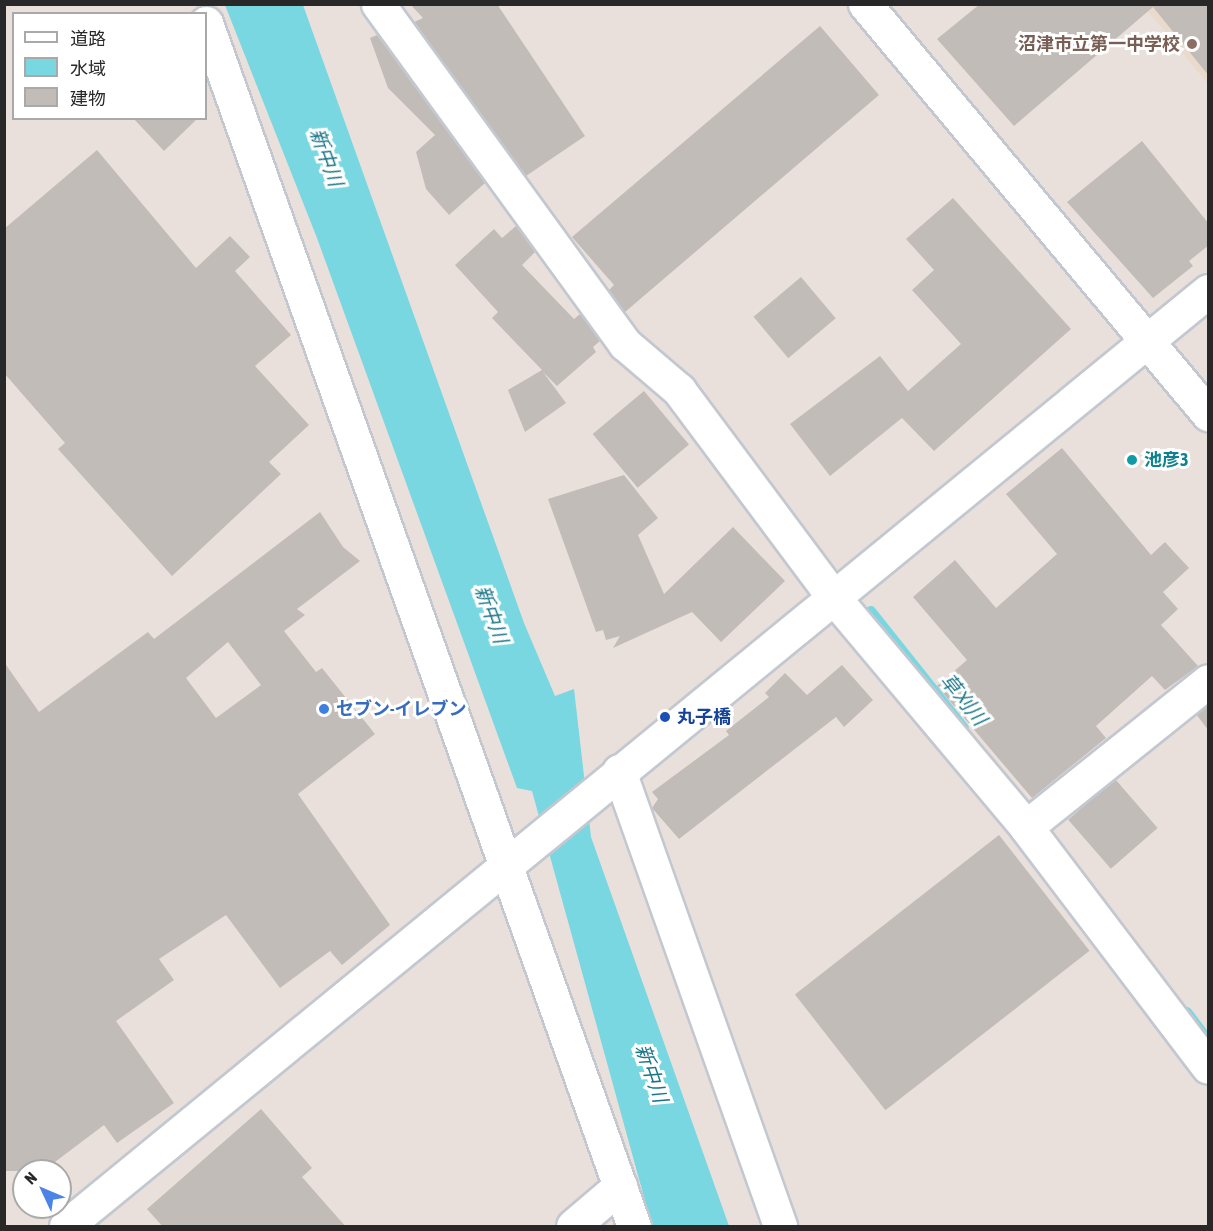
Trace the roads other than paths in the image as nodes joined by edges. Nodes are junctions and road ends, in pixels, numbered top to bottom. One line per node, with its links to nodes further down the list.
1 (378, 4): 7 (street)
2 (866, 4): 5 (street)
3 (207, 26): 11 (street)
4 (1209, 291): 5 (street)
5 (1149, 342): 6 (street); 7 (street)
6 (1209, 414)
7 (835, 599): 9 (street); 10 (street)
8 (1209, 681): 10 (street)
9 (619, 771): 11 (street); 17 (street)
10 (1026, 827): 12 (street)
11 (515, 854): 13 (street); 14 (street)
12 (1209, 1067)
13 (620, 1186): 15 (street); 16 (street)
14 (66, 1227)
15 (573, 1227)
16 (634, 1227)
17 (780, 1227)

